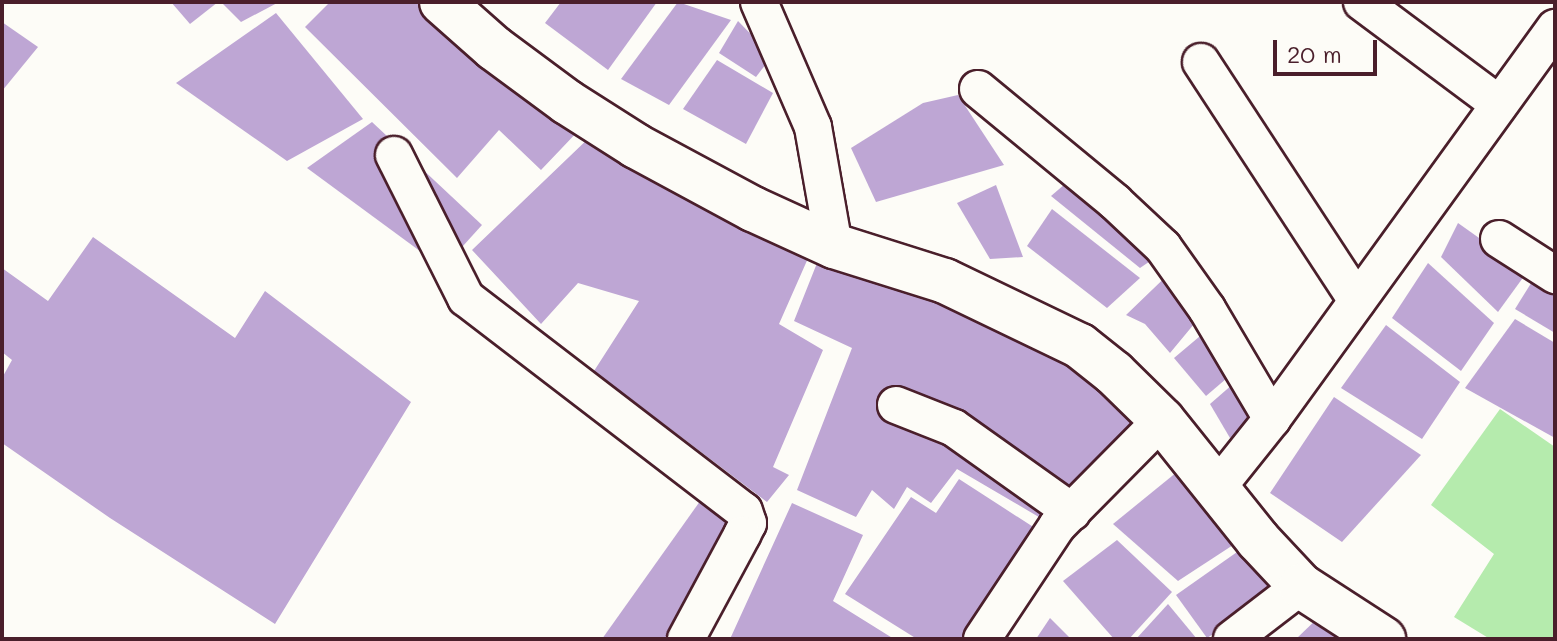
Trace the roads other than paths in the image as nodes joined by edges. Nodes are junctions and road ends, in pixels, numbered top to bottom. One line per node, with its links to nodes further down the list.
1 (442, 2): 10 (street)
2 (759, 2): 10 (street)
3 (1362, 2): 7 (street)
4 (1555, 28): 7 (street)
5 (1201, 62): 12 (street)
6 (978, 89): 14 (street)
7 (1499, 104): 12 (street)
8 (394, 155): 19 (street)
9 (1499, 239): 11 (street)
10 (834, 246): 15 (street)
11 (1555, 275)
12 (1357, 300): 14 (street)
13 (896, 405): 17 (street)
14 (1272, 419): 16 (street)
15 (1162, 420): 16 (street); 17 (street)
16 (1217, 488): 18 (street)
17 (1072, 512): 20 (street)
18 (1301, 586): 21 (street); 22 (street)
19 (686, 639)
20 (982, 639)
21 (1232, 639)
22 (1383, 639)

